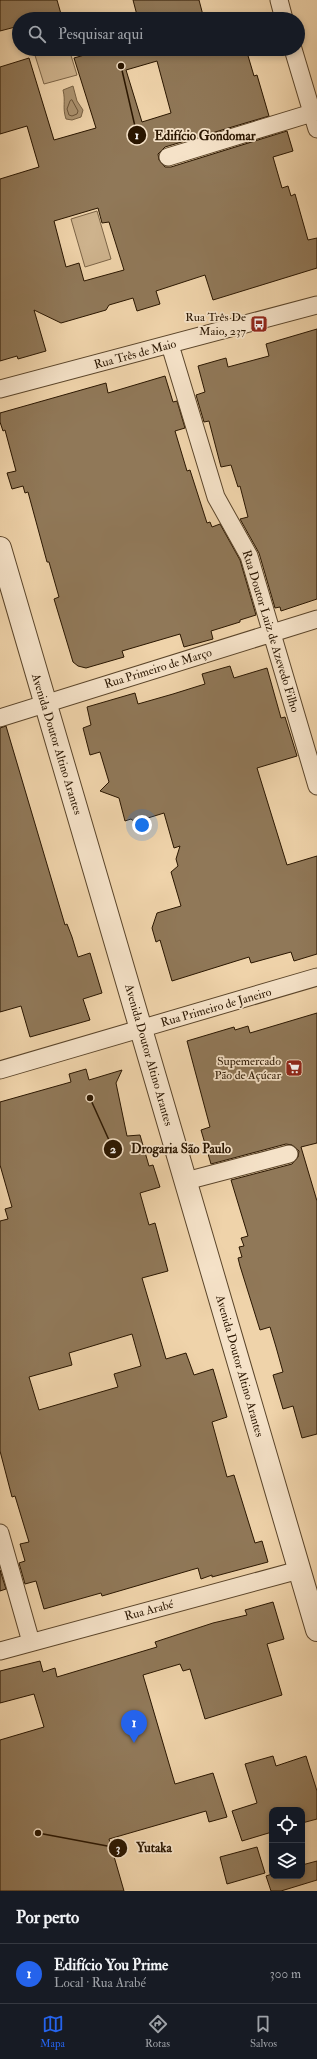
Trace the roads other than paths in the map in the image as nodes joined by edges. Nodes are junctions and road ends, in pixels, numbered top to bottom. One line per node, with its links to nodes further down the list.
1 (279, 0): 2 (street)
2 (282, 12)
3 (295, 56): 4 (street)
4 (312, 113): 5 (street); 6 (street)
5 (317, 129)
6 (168, 157)
7 (317, 305): 8 (street, Rua Três de Maio)
8 (170, 345): 9 (street, Rua Três de Maio); 12 (street, Rua Doutor Luiz de Azevedo Filho)
9 (0, 389)
10 (0, 548): 13 (street, Avenida Doutor Altino Arantes)
11 (317, 619): 12 (street, Rua Primeiro de Março)
12 (273, 632): 13 (street, Rua Primeiro de Março); 15 (street, Rua Doutor Luiz de Azevedo Filho)
13 (45, 704): 14 (street, Rua Primeiro de Março); 17 (street, Avenida Doutor Altino Arantes)
14 (0, 718)
15 (317, 786)
16 (317, 977): 17 (street, Rua Primeiro de Janeiro)
17 (142, 1028): 18 (street, Rua Primeiro de Janeiro); 20 (street, Avenida Doutor Altino Arantes)
18 (0, 1070)
19 (289, 1154): 20 (street)
20 (186, 1181): 22 (street, Avenida Doutor Altino Arantes)
21 (0, 1533): 24 (street)
22 (299, 1570): 23 (street, Avenida Doutor Altino Arantes); 24 (street, Rua Arabé)
23 (317, 1630)
24 (31, 1642): 25 (street, Rua Arabé)
25 (0, 1651)

